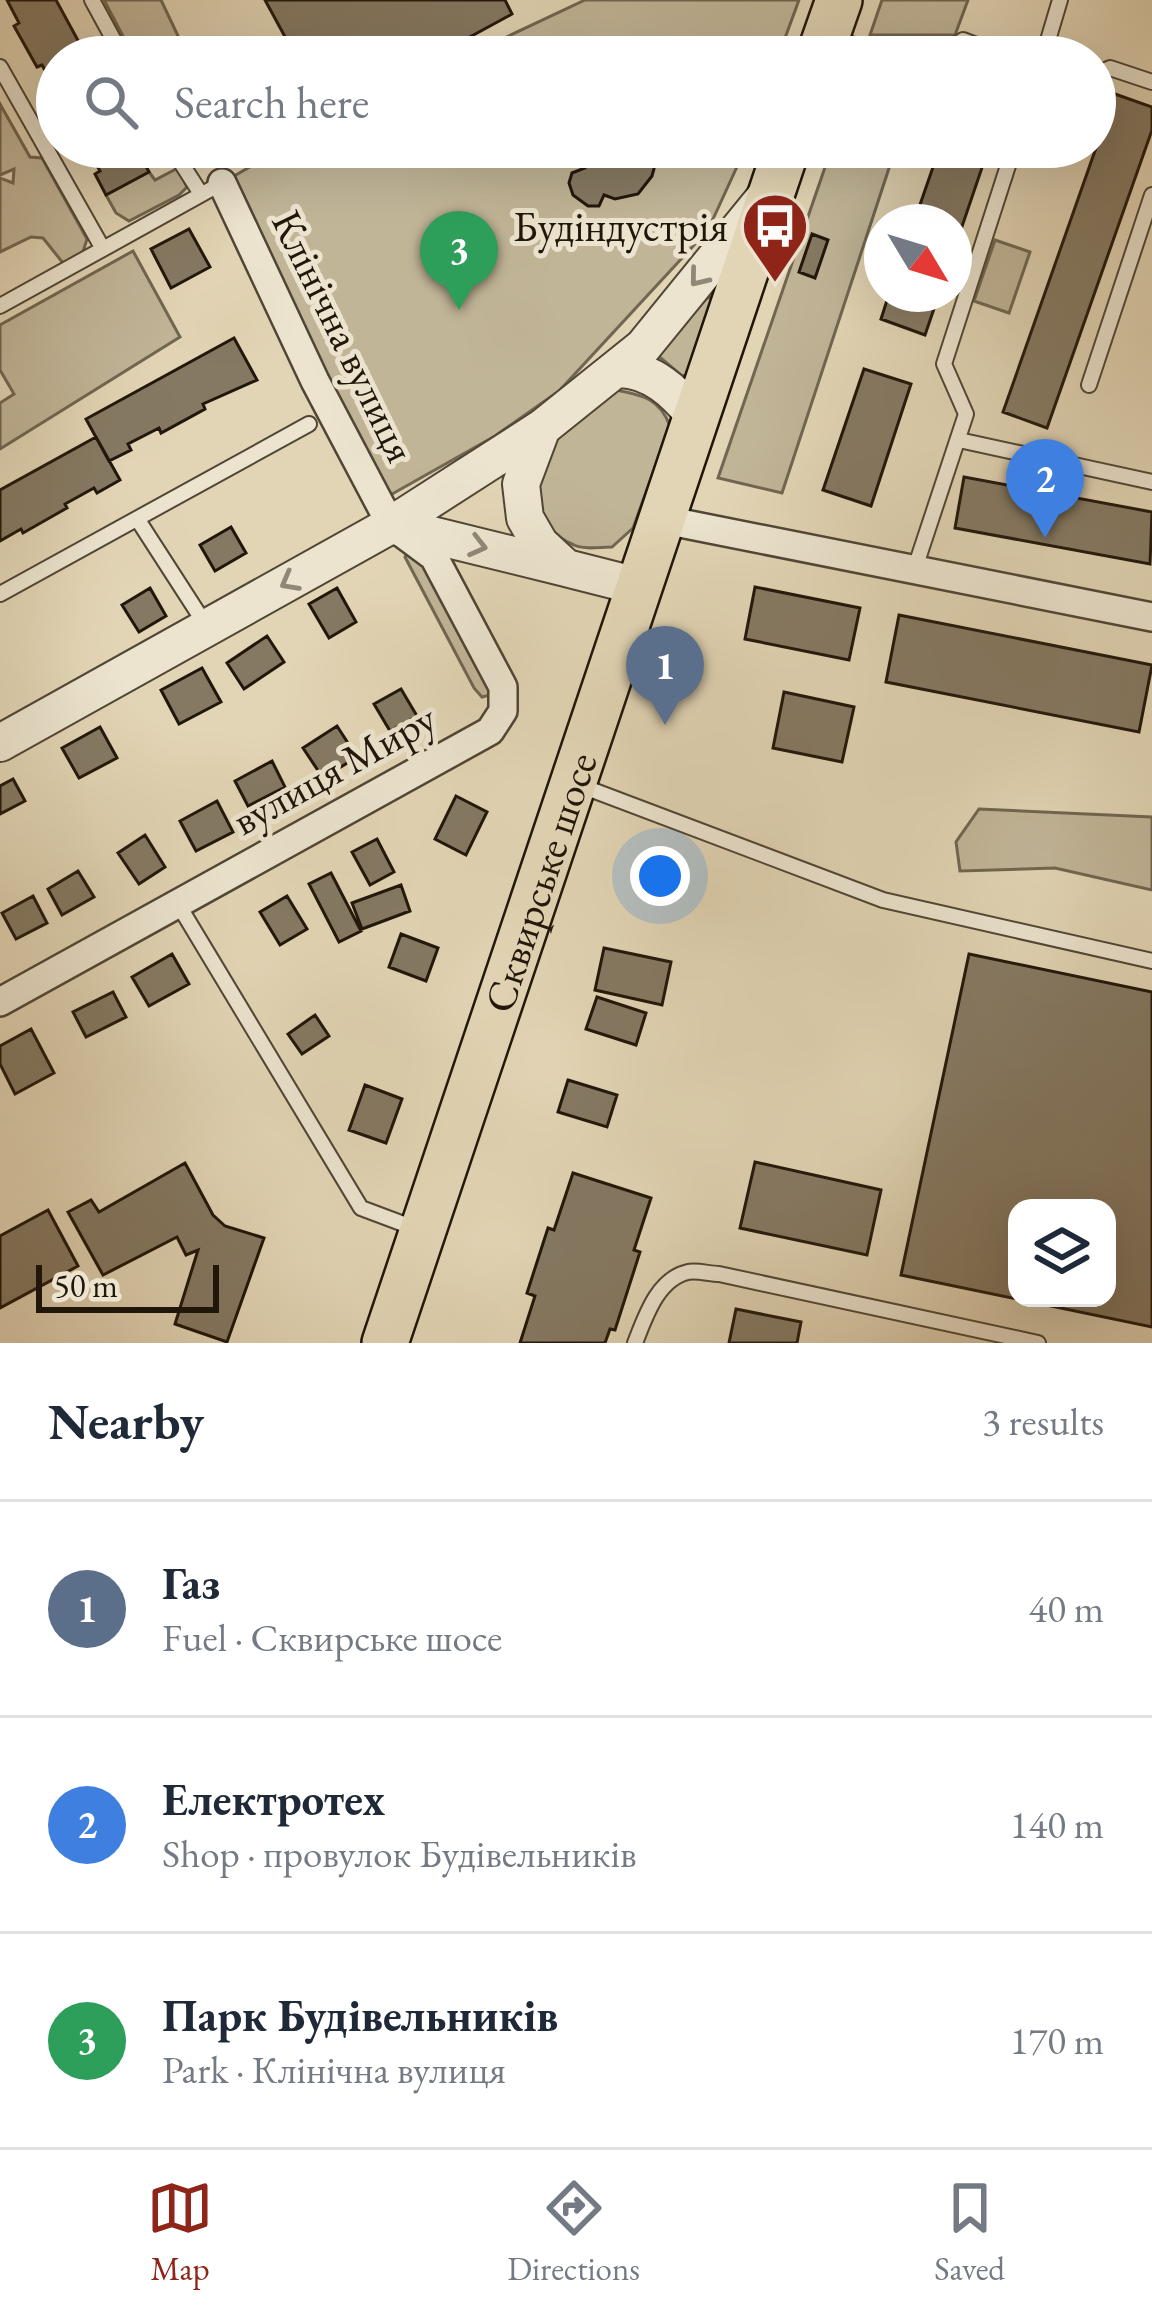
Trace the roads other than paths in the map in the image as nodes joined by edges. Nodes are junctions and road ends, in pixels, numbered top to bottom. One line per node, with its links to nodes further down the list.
1 (92, 0): 3 (lane)
2 (1060, 0): 4 (lane)
3 (112, 36)
4 (1049, 36)
5 (0, 67): 8 (lane)
6 (1116, 70): 7 (lane)
7 (1152, 82)
8 (36, 131)
9 (57, 168): 16 (lane)
10 (192, 168): 14 (lane)
11 (779, 168): 18 (street, one-way to 18)
12 (780, 168): 20 (main road, Сквирське шосе)
13 (1007, 168): 23 (lane)
14 (212, 188): 16 (lane); 27 (street, Клінічна вулиця)
15 (1152, 195): 19 (lane)
16 (103, 249): 17 (lane)
17 (0, 306)
18 (620, 369): 20 (street); 22 (street)
19 (1089, 385)
20 (695, 416): 25 (main road, Сквирське шосе)
21 (309, 424): 26 (lane)
22 (542, 428): 27 (street); 28 (street)
23 (959, 440): 24 (lane); 29 (lane)
24 (1152, 482)
25 (660, 519): 29 (street); 30 (main road, Сквирське шосе)
26 (139, 520): 31 (lane); 33 (lane)
27 (391, 525): 28 (street, one-way to 28); 33 (street, one-way to 33); 36 (street, вулиця Миру)
28 (566, 568): 30 (street)
29 (915, 568): 32 (street)
30 (637, 586): 35 (main road, Сквирське шосе)
31 (0, 594)
32 (1152, 617)
33 (207, 628): 34 (street)
34 (0, 743)
35 (572, 783): 37 (lane); 39 (main road, Сквирське шосе)
36 (178, 904): 38 (street, вулиця Миру); 39 (lane)
37 (1152, 962)
38 (0, 1002)
39 (422, 1230): 40 (main road, Сквирське шосе)
40 (385, 1343)
41 (635, 1343): 42 (lane)
42 (1038, 1343)

